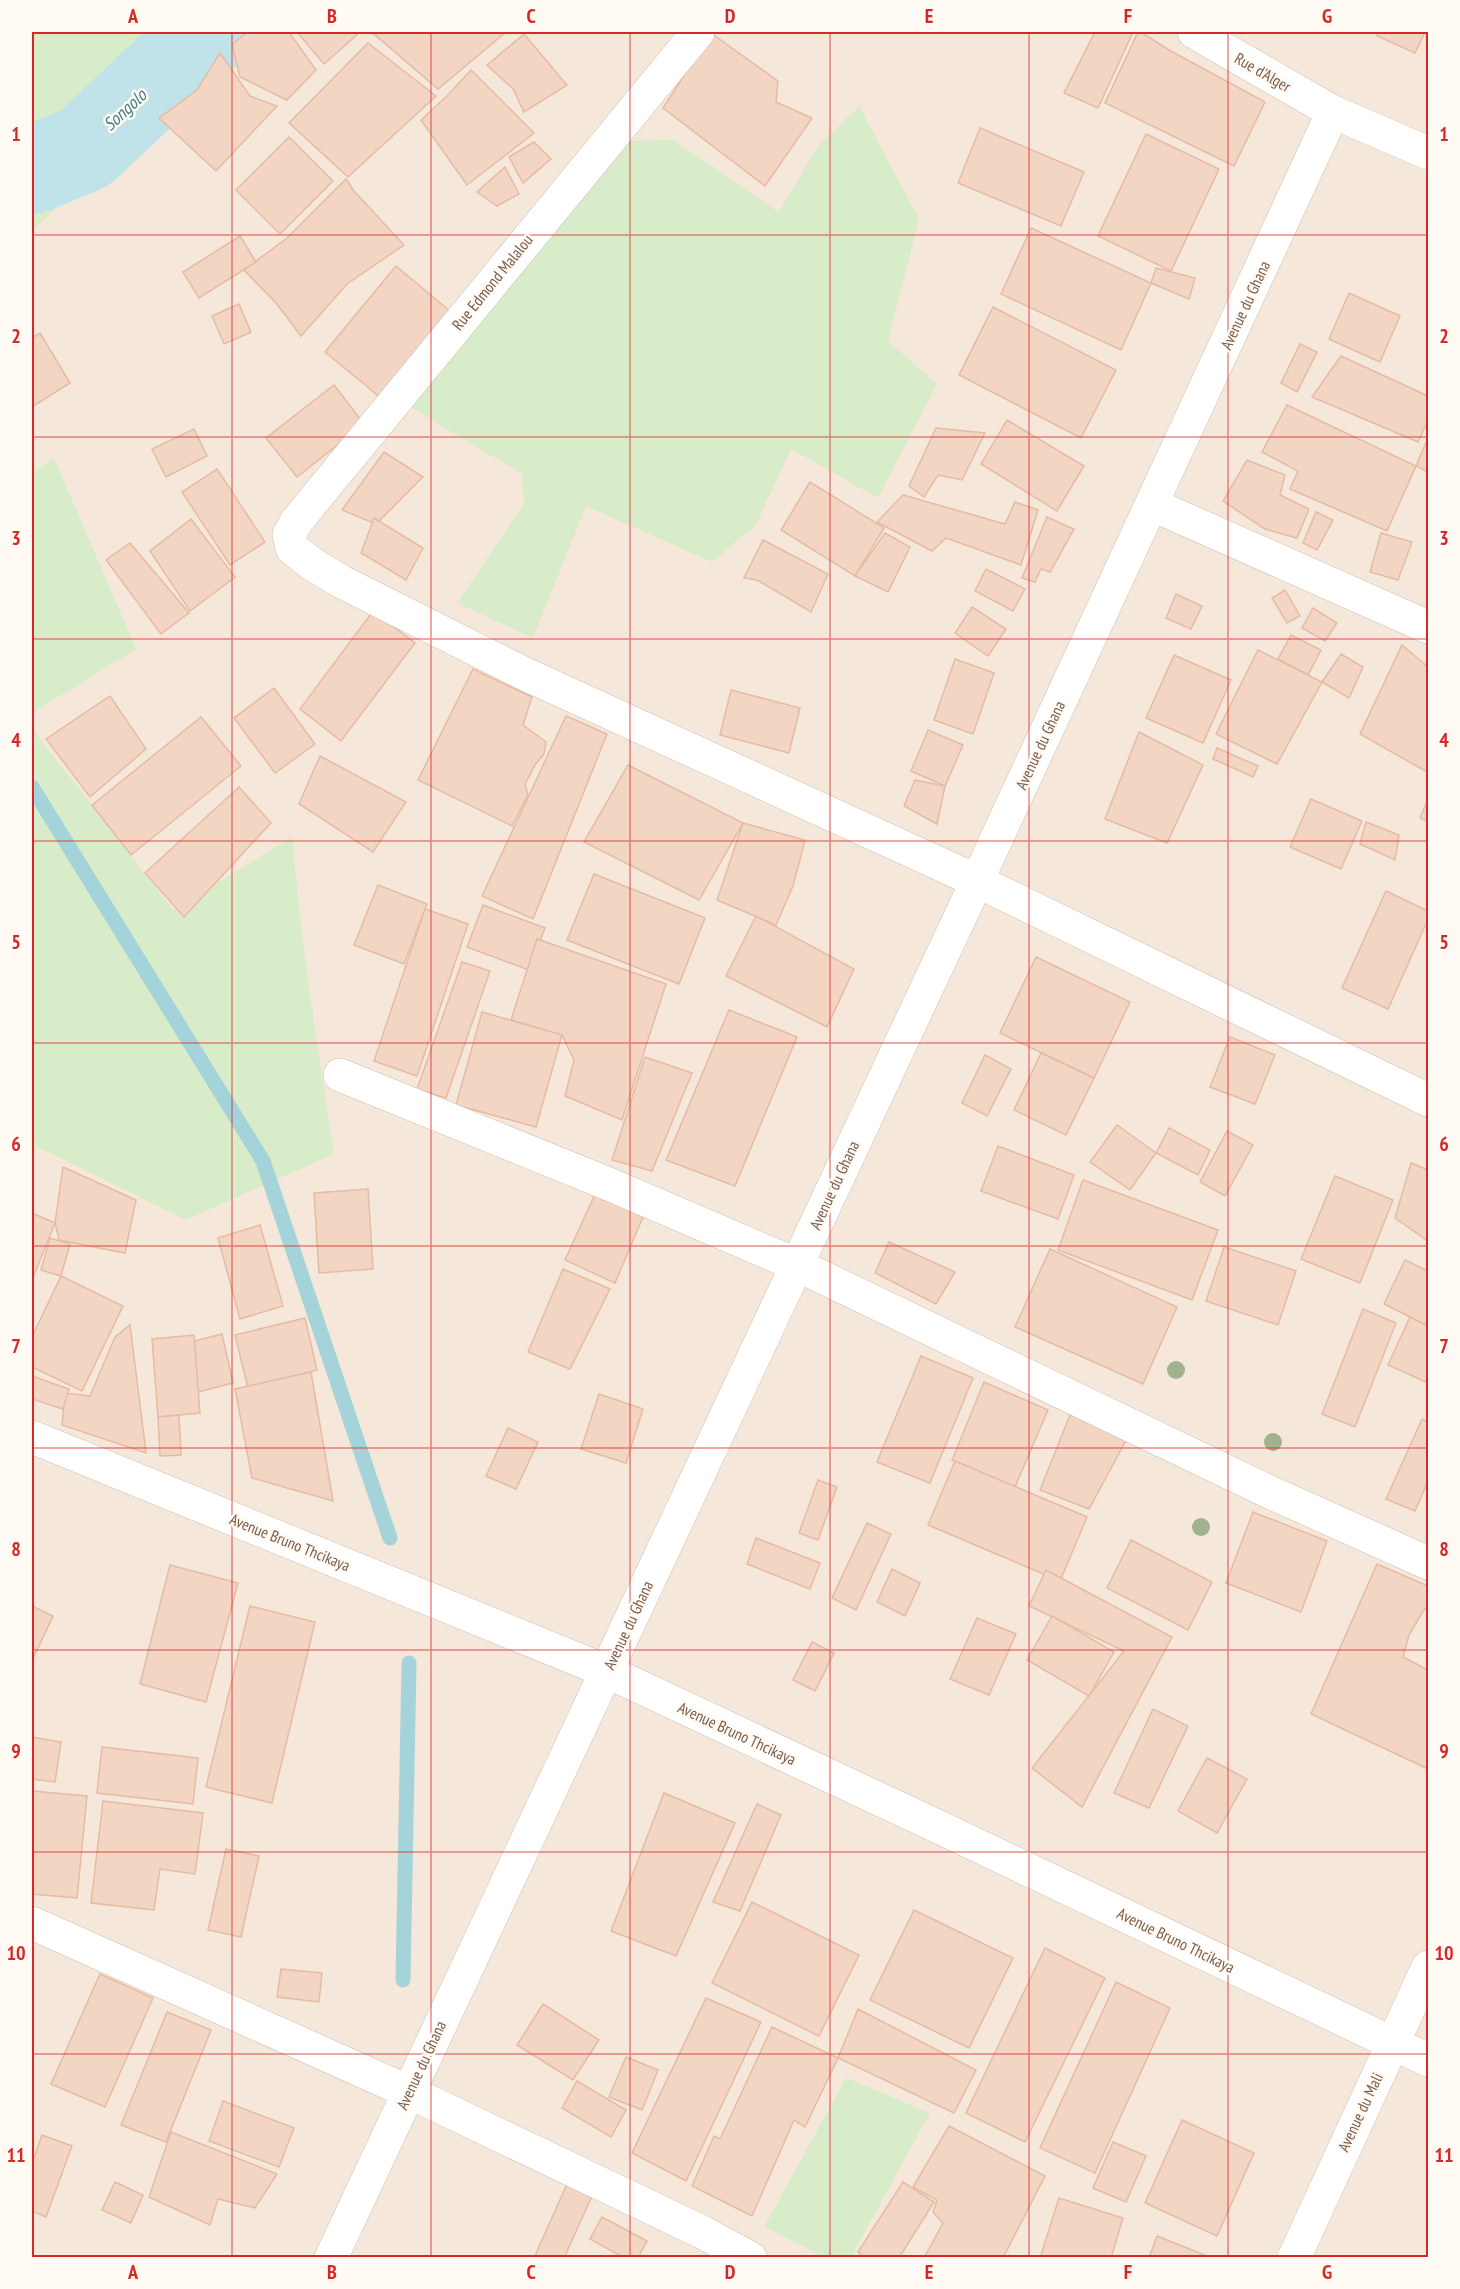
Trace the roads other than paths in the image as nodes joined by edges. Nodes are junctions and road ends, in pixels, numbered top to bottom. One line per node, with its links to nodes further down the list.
1 (698, 32): 7 (street, Rue Edmond Malalou)
2 (1194, 32): 3 (street, Rue d'Alger)
3 (1333, 112): 4 (street, Rue d'Alger); 5 (street, Avenue du Ghana)
4 (1428, 153)
5 (1153, 505): 6 (street); 7 (street, Avenue du Ghana)
6 (1428, 627)
7 (977, 881): 9 (street); 10 (street, Avenue du Ghana)
8 (340, 1075): 10 (street)
9 (1428, 1100)
10 (796, 1265): 12 (street); 13 (street, Avenue du Ghana)
11 (32, 1437): 13 (street, Avenue Bruno Thcikaya)
12 (1428, 1563)
13 (606, 1671): 16 (street, Avenue Bruno Thcikaya); 18 (street, Avenue du Ghana)
14 (32, 1923): 18 (street)
15 (1428, 1967): 16 (street, Avenue du Mali)
16 (1392, 2043): 17 (street, Avenue Bruno Thcikaya); 21 (street, Avenue du Mali)
17 (1428, 2060)
18 (409, 2092): 19 (street, Avenue du Ghana); 20 (street)
19 (331, 2258)
20 (750, 2258)
21 (1294, 2258)

